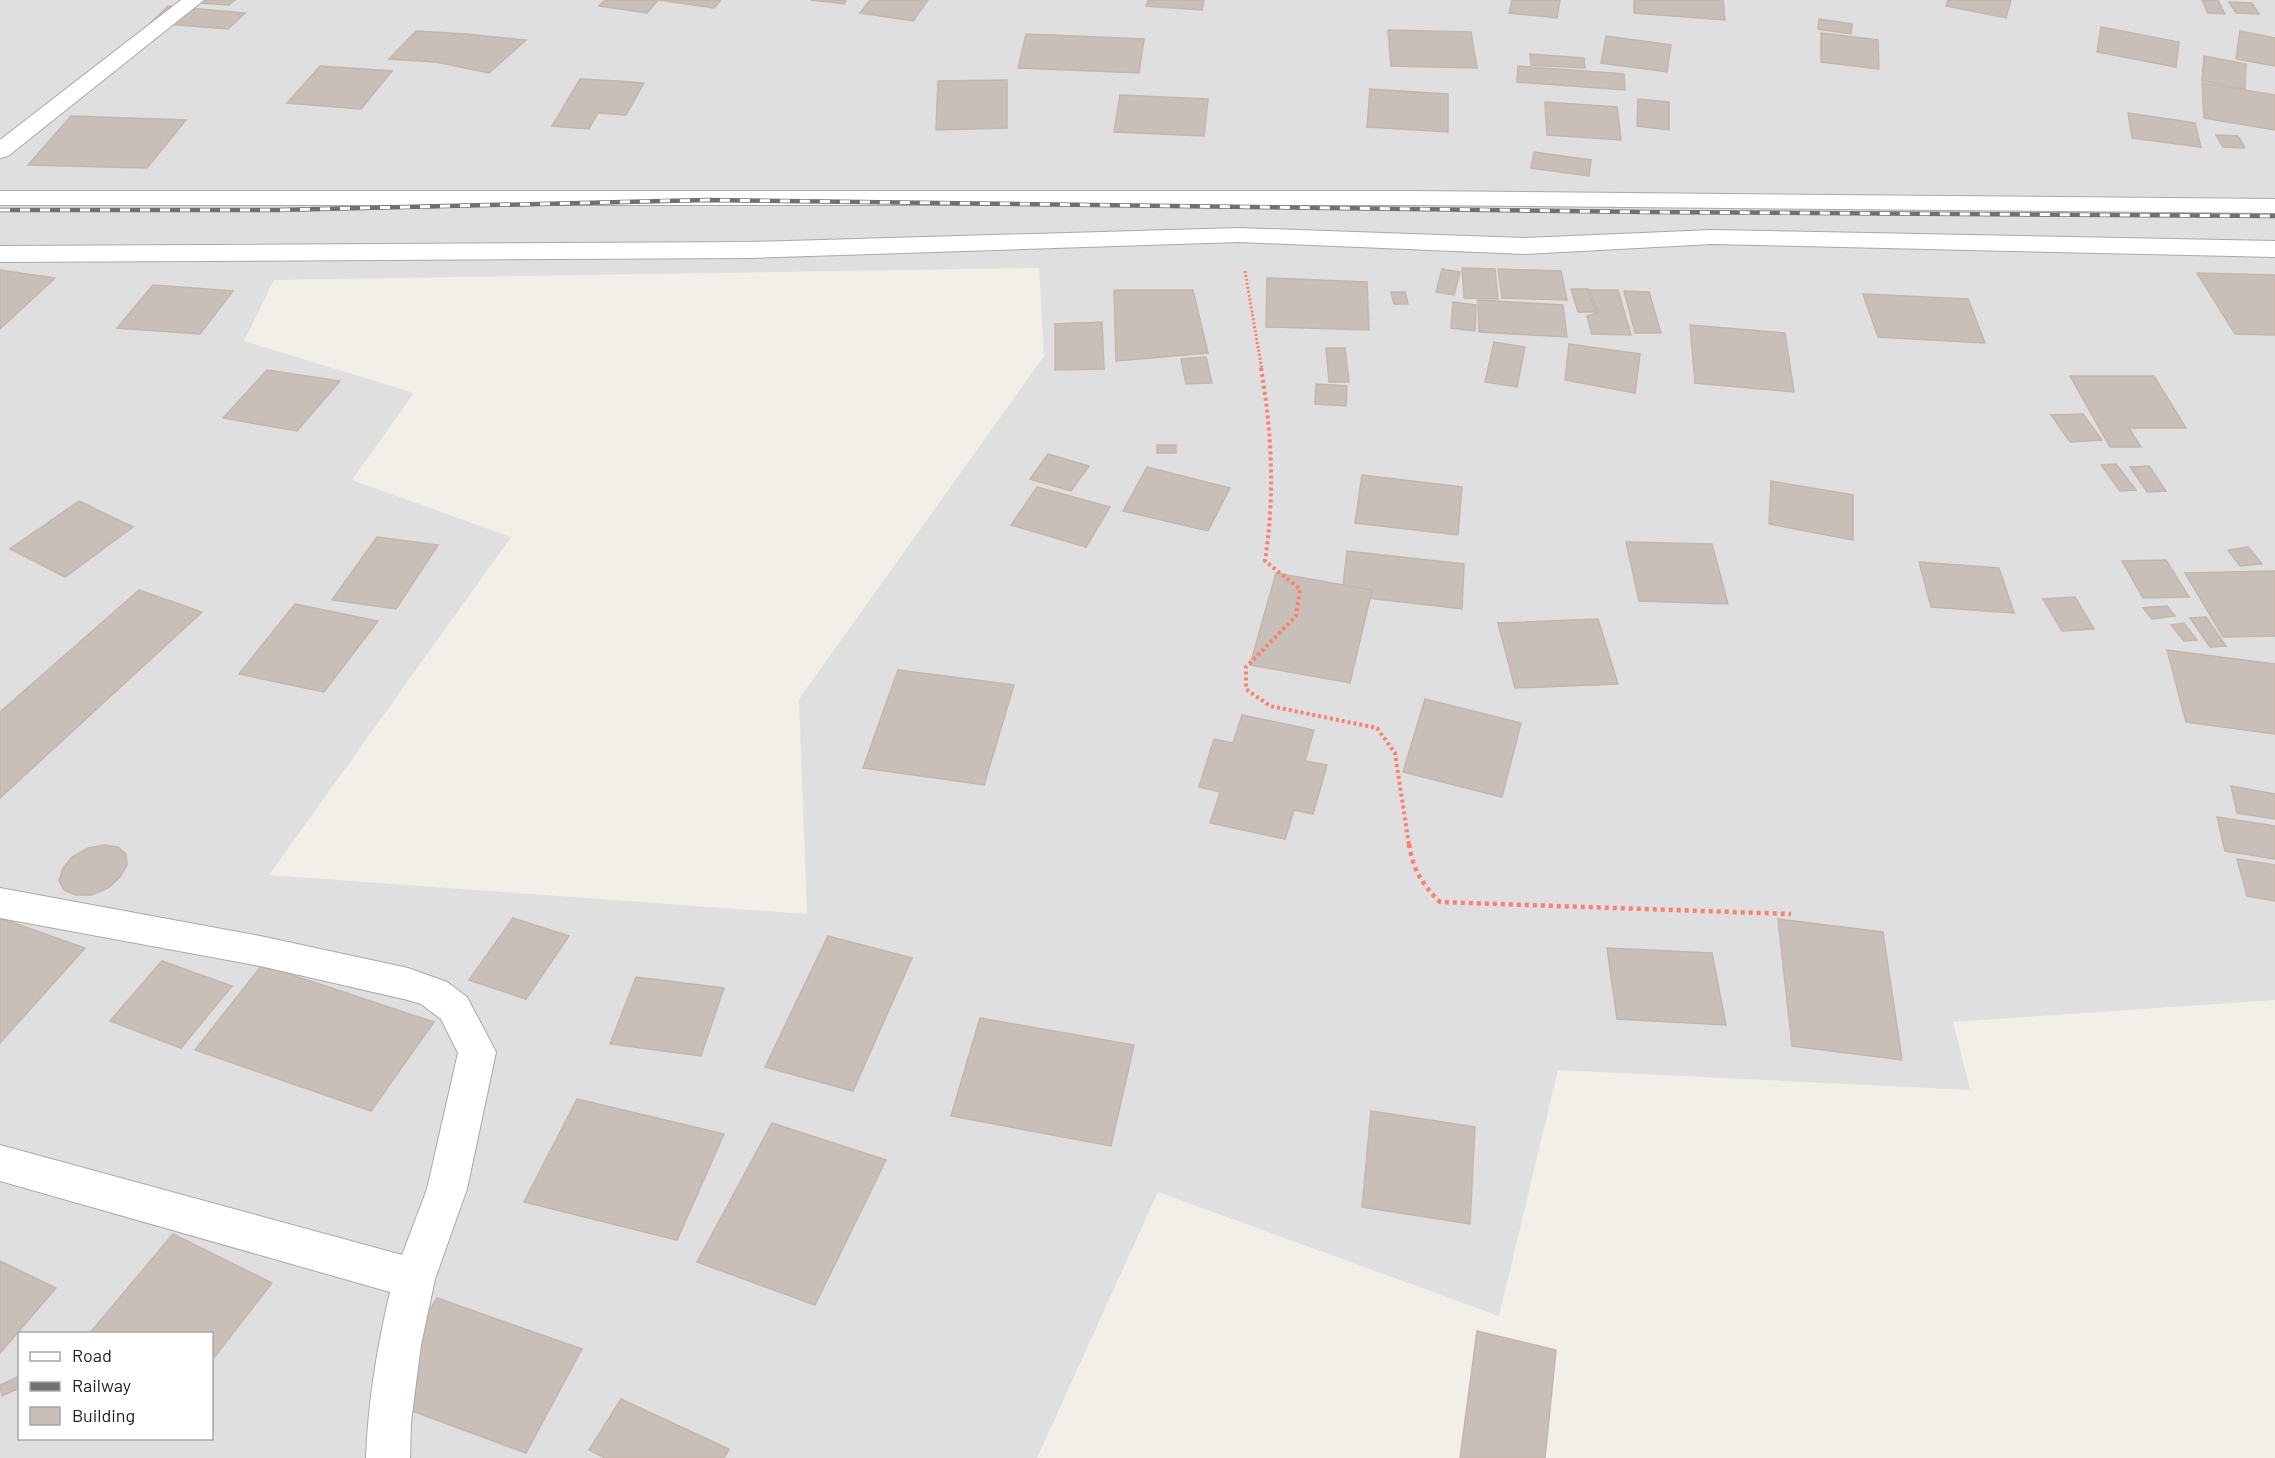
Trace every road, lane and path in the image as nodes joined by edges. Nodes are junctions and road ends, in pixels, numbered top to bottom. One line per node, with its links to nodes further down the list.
1 (194, 0): 2 (street)
2 (0, 152)
3 (0, 198): 4 (street)
4 (2275, 206)
5 (1239, 235): 6 (street); 7 (street); 9 (path)
6 (2275, 249)
7 (0, 254)
8 (0, 903): 11 (street)
9 (1791, 914)
10 (0, 1163): 11 (street)
11 (414, 1279): 12 (street)
12 (388, 1458)

